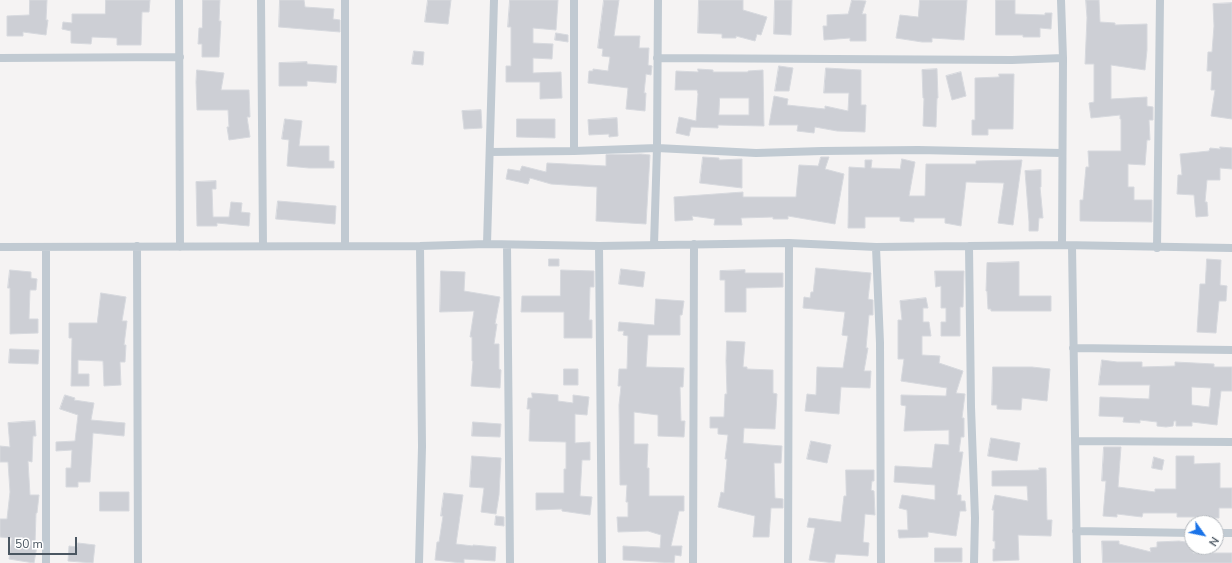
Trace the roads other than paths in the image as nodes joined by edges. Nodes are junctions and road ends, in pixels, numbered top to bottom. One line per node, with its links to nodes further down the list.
1 (179, 0): 9 (street)
2 (261, 0): 24 (street)
3 (345, 0): 25 (street)
4 (494, 0): 15 (street)
5 (574, 0): 14 (street)
6 (658, 0): 11 (street)
7 (1061, 0): 12 (street)
8 (1160, 0): 34 (street)
9 (180, 57): 10 (street); 32 (street)
10 (0, 58)
11 (657, 58): 12 (street); 13 (street)
12 (1062, 58): 16 (street)
13 (657, 148): 14 (street); 16 (street); 21 (street)
14 (574, 151): 15 (street)
15 (490, 152): 18 (street)
16 (1062, 153): 22 (street)
17 (789, 243): 20 (street); 33 (street); 48 (street)
18 (487, 244): 19 (street); 26 (street)
19 (507, 244): 27 (street); 45 (street)
20 (694, 244): 21 (street); 47 (street)
21 (654, 245): 27 (street)
22 (1062, 245): 28 (street); 29 (street)
23 (137, 246): 31 (street); 32 (street); 43 (street)
24 (263, 246): 25 (street); 32 (street)
25 (345, 246): 26 (street)
26 (420, 246): 44 (street)
27 (599, 246): 46 (street)
28 (969, 246): 33 (street); 50 (street)
29 (1072, 246): 34 (street); 36 (street)
30 (0, 247): 31 (street)
31 (46, 247): 42 (street)
32 (180, 247)
33 (876, 247): 49 (street)
34 (1157, 248): 35 (street)
35 (1232, 248)
36 (1073, 348): 37 (street); 38 (street)
37 (1232, 350)
38 (1075, 440): 39 (street); 40 (street)
39 (1232, 442)
40 (1076, 531): 41 (street); 51 (street)
41 (1184, 534)
42 (46, 563)
43 (138, 563)
44 (420, 563)
45 (510, 563)
46 (602, 563)
47 (693, 563)
48 (788, 563)
49 (881, 563)
50 (974, 563)
51 (1077, 563)

